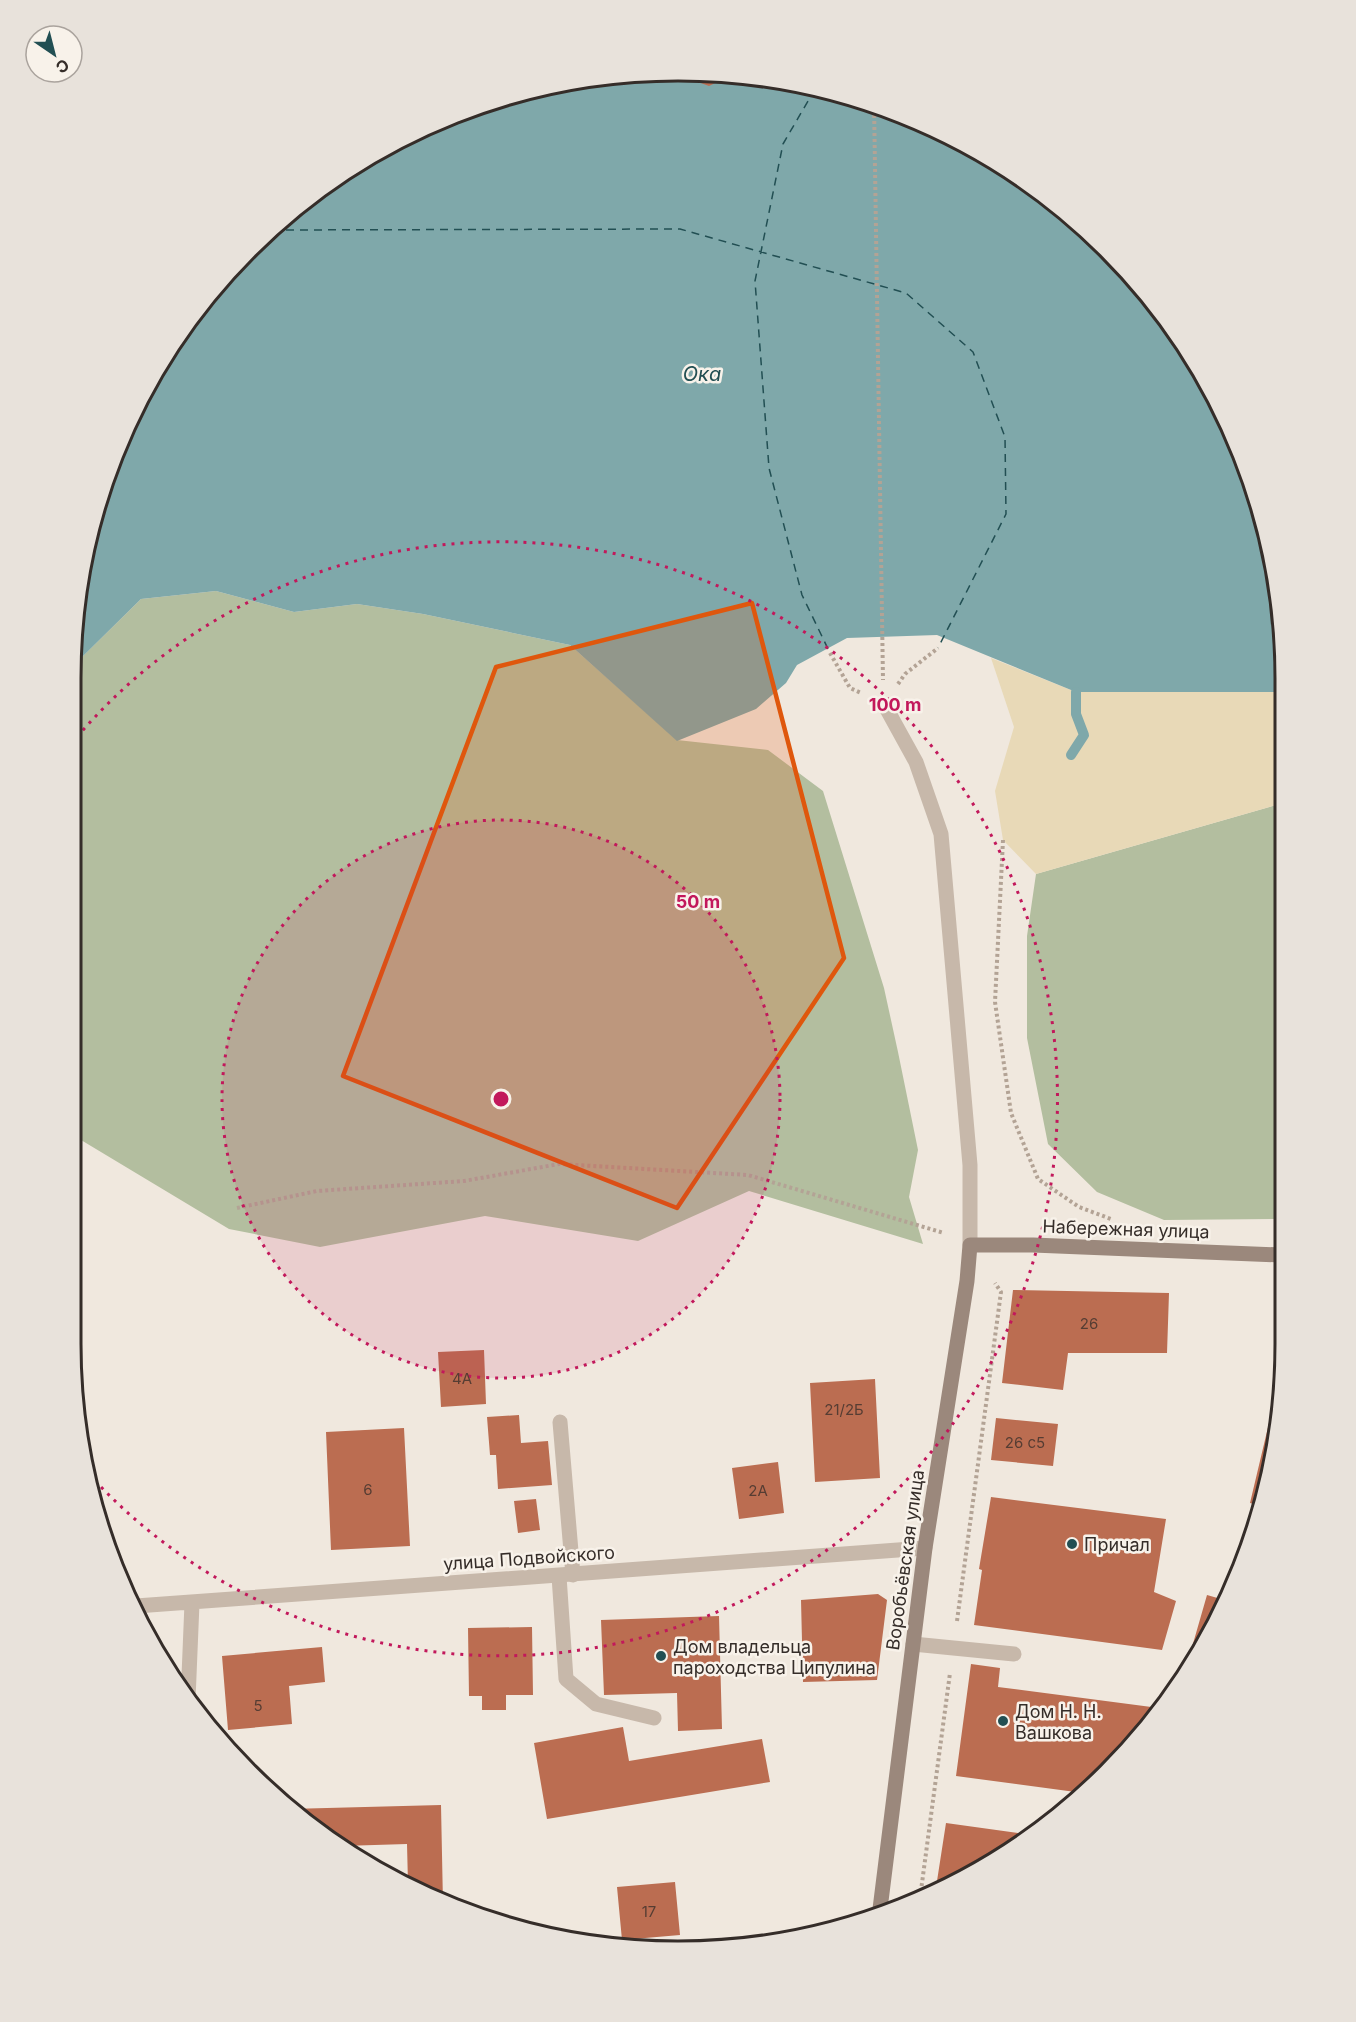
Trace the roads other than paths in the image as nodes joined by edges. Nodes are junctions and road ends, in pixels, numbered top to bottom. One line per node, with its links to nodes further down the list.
1 (884, 704): 2 (street)
2 (970, 1245): 3 (street, Набережная улица); 5 (street, Воробьёвская улица)
3 (1275, 1255)
4 (560, 1422): 6 (street)
5 (925, 1548): 6 (street, улица Подвойского); 9 (street, Воробьёвская улица)
6 (566, 1575): 7 (street, улица Подвойского); 12 (street)
7 (192, 1603): 8 (street, улица Подвойского); 11 (street)
8 (142, 1606)
9 (913, 1644): 10 (street); 13 (street, Воробьёвская улица)
10 (1014, 1654)
11 (189, 1685)
12 (654, 1718)
13 (880, 1905)

